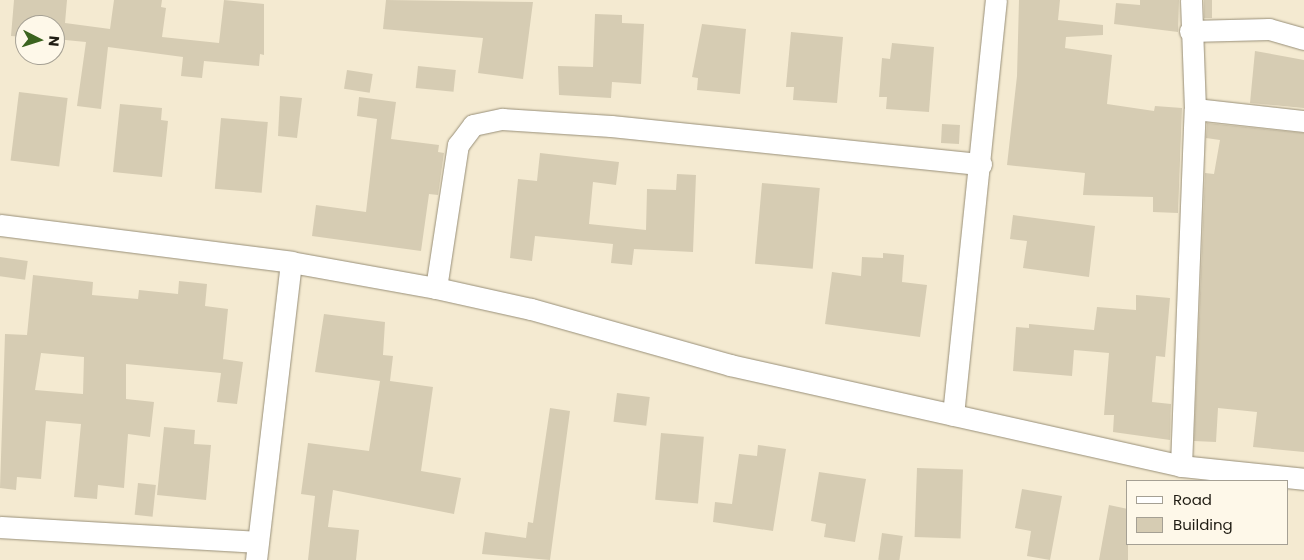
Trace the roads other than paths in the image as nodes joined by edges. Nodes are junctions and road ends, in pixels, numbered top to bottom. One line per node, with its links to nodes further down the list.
1 (996, 0): 7 (street)
2 (1191, 0): 3 (street)
3 (1190, 31): 4 (street); 5 (street)
4 (1304, 39)
5 (1195, 109): 6 (street); 12 (street)
6 (1304, 121)
7 (980, 164): 10 (street); 11 (street)
8 (0, 225): 9 (street)
9 (291, 262): 10 (street); 15 (street)
10 (436, 288): 11 (street)
11 (953, 416): 12 (street)
12 (1180, 466): 13 (street)
13 (1304, 479)
14 (0, 527): 15 (street)
15 (257, 551)

